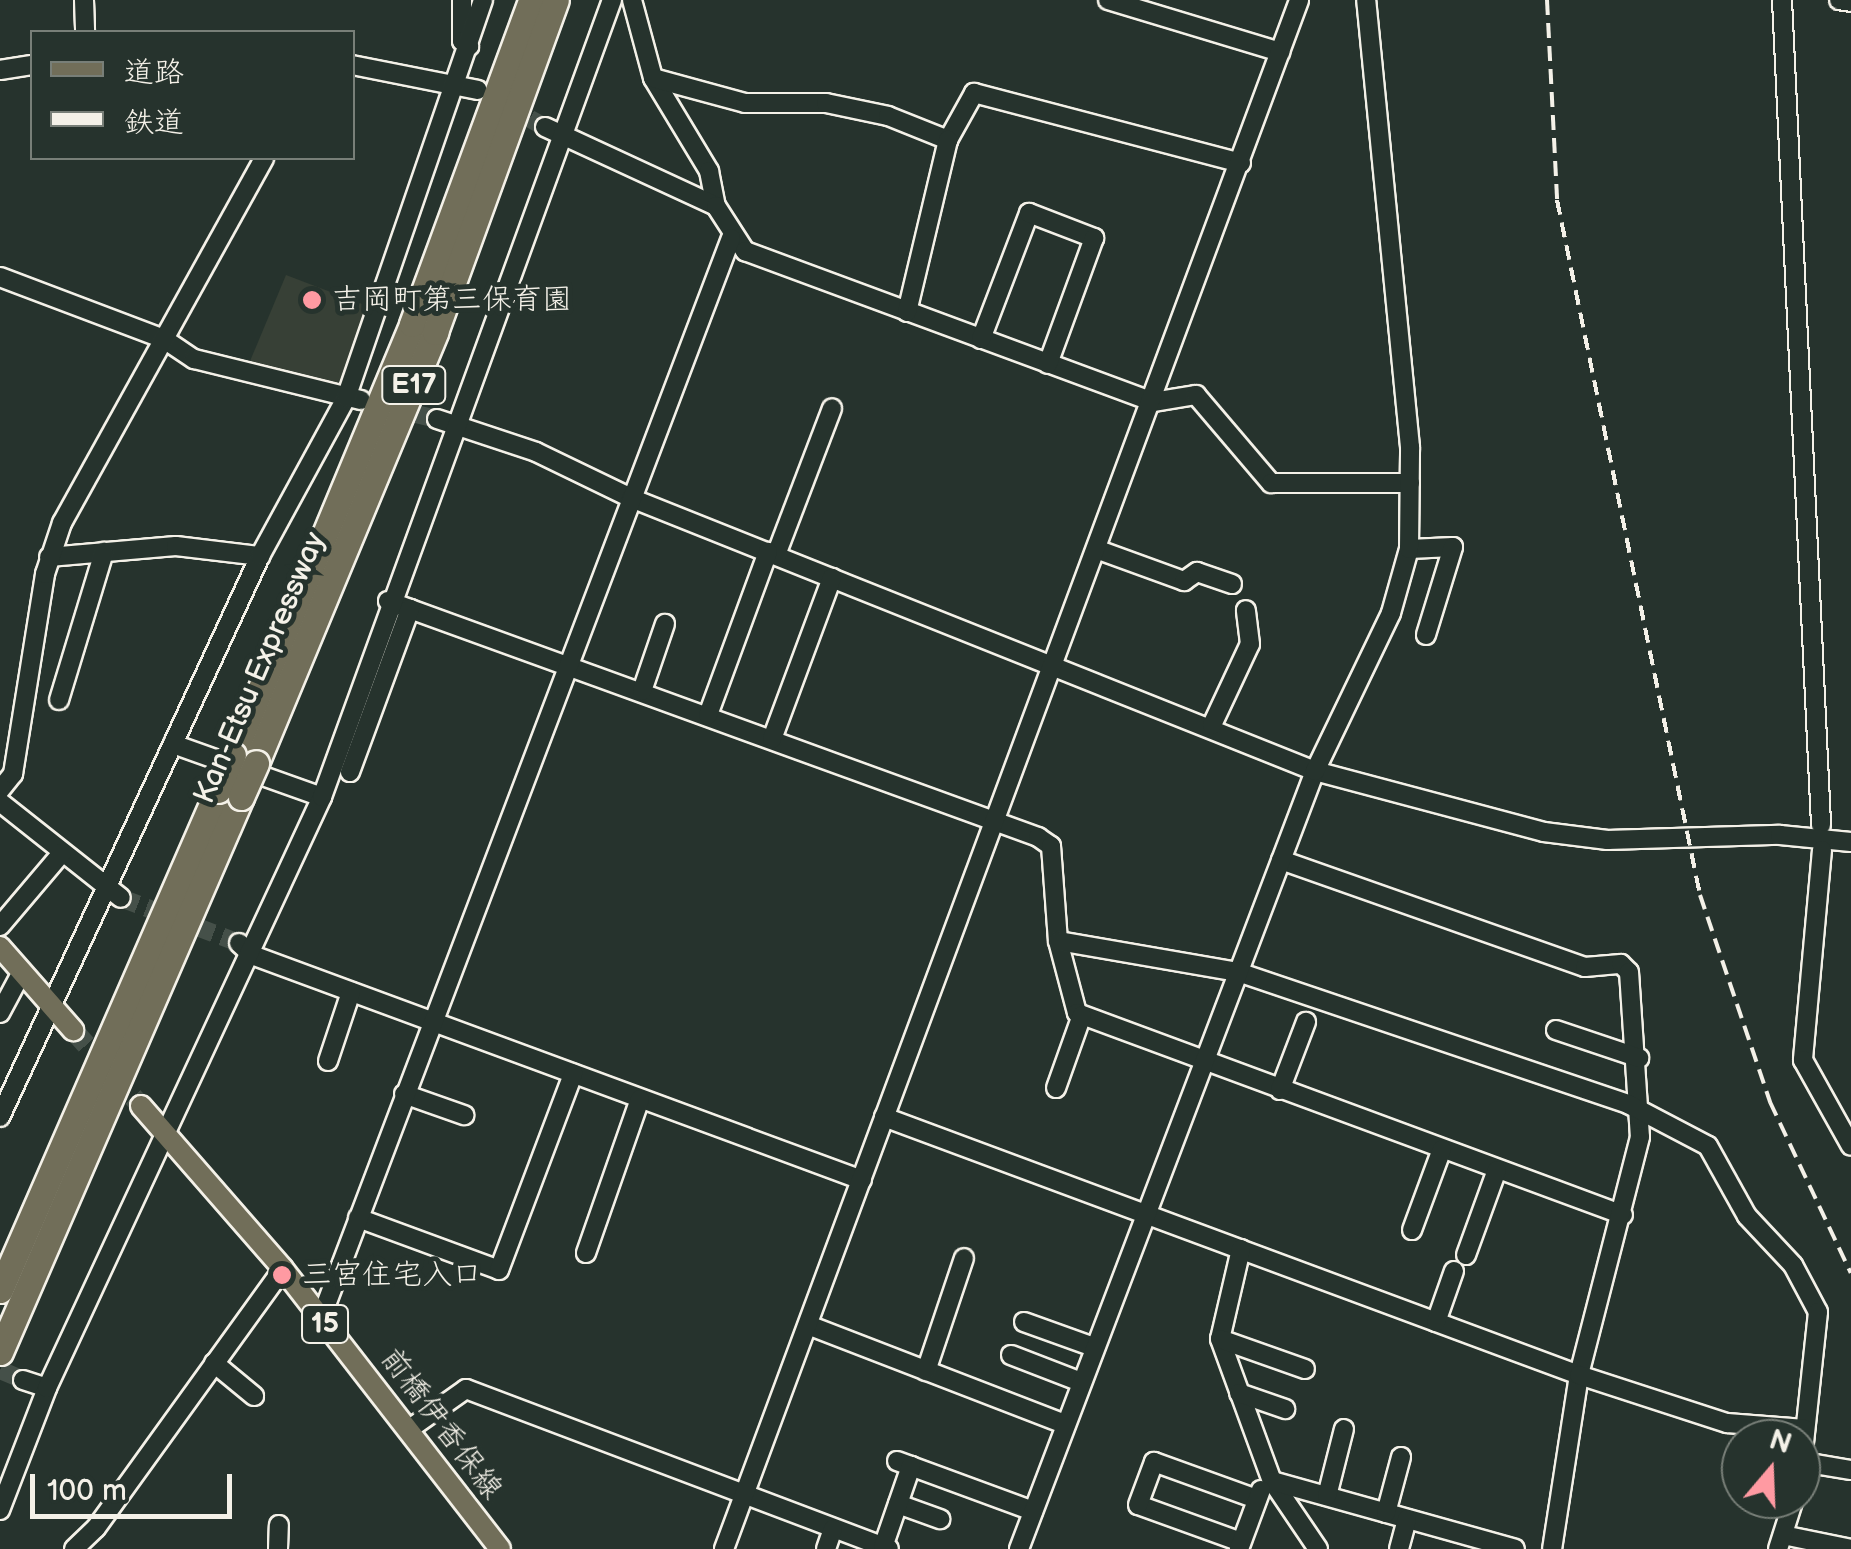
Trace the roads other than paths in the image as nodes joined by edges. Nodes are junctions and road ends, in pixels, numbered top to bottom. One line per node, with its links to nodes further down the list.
1 (84, 0): 14 (street)
2 (462, 0): 15 (street)
3 (483, 0): 15 (street)
4 (531, 0): 61 (highway, Kan-Etsu Expressway / E17)
5 (556, 0): 61 (highway, Kan-Etsu Expressway / E17)
6 (612, 0): 23 (street)
7 (632, 0): 20 (street)
8 (1108, 0): 16 (street)
9 (1299, 0): 16 (street)
10 (1366, 0): 38 (street)
11 (1782, 0): 70 (street)
12 (1839, 0): 13 (street)
13 (1851, 2)
14 (85, 30)
15 (469, 46): 21 (street)
16 (1280, 52): 26 (street)
17 (30, 65): 19 (street)
18 (355, 65): 21 (street)
19 (0, 70)
20 (653, 78): 24 (street); 27 (street)
21 (458, 82): 22 (street); 34 (street)
22 (478, 90)
23 (553, 132): 27 (street); 37 (street)
24 (948, 140): 26 (street); 30 (street)
25 (263, 160): 31 (street)
26 (1241, 163): 35 (street)
27 (716, 206): 28 (street)
28 (731, 238): 30 (street); 39 (street)
29 (0, 277): 31 (street)
30 (907, 312): 32 (street)
31 (164, 338): 34 (street); 45 (street)
32 (981, 339): 33 (street); 33 (street)
33 (1048, 364): 35 (street)
34 (353, 399): 44 (street)
35 (1153, 402): 38 (street); 40 (street)
36 (832, 408): 43 (street)
37 (446, 421): 39 (street); 48 (street)
38 (1410, 483): 41 (street)
39 (630, 498): 43 (street); 53 (street)
40 (1096, 549): 47 (street); 54 (street)
41 (1409, 549): 52 (street); 64 (street)
42 (104, 552): 44 (street); 45 (street); 56 (street)
43 (772, 554): 46 (street); 57 (street)
44 (260, 556): 60 (street)
45 (49, 558): 62 (street)
46 (832, 578): 54 (street); 59 (street)
47 (1232, 584)
48 (388, 601): 49 (street); 67 (street)
49 (410, 609): 53 (street); 63 (street)
50 (1246, 610): 58 (street)
51 (665, 624): 55 (street)
52 (1426, 635)
53 (571, 664): 55 (street); 87 (street)
54 (1052, 664): 58 (street); 69 (street)
55 (642, 691): 57 (street)
56 (59, 700)
57 (708, 715): 59 (street)
58 (1212, 725): 64 (street)
59 (772, 739): 69 (street)
60 (173, 744): 67 (street); 75 (street)
61 (245, 759): 66 (highway, Kan-Etsu Expressway / E17, bridge)
62 (7, 761): 65 (street)
63 (350, 772)
64 (1315, 772): 71 (street); 74 (street)
65 (0, 790)
66 (230, 794): 119 (highway, Kan-Etsu Expressway / E17); 126 (highway, Kan-Etsu Expressway / E17)
67 (322, 797): 80 (street)
68 (0, 802): 73 (street)
69 (995, 822): 78 (street); 102 (street)
70 (1821, 825)
71 (1851, 842)
72 (1822, 850): 105 (street)
73 (62, 853): 75 (street); 77 (street)
74 (1281, 860): 82 (street); 91 (street)
75 (102, 887): 76 (street); 84 (street)
76 (122, 898)
77 (0, 926)
78 (1058, 941): 82 (street); 86 (street)
79 (0, 947): 81 (main road)
80 (245, 949): 83 (street); 104 (street)
81 (22, 972): 84 (main road); 85 (street)
82 (1238, 972): 93 (street); 100 (street)
83 (351, 992): 87 (street); 92 (street)
84 (51, 1004): 89 (main road); 103 (street)
85 (0, 1012)
86 (1082, 1015): 93 (street); 95 (street)
87 (432, 1022): 94 (street); 97 (street)
88 (1306, 1022): 96 (street)
89 (74, 1030)
90 (1556, 1030): 91 (street)
91 (1639, 1058): 100 (street)
92 (328, 1061)
93 (1205, 1062): 96 (street); 109 (street)
94 (573, 1074): 98 (street); 111 (street)
95 (1056, 1088)
96 (1280, 1090): 106 (street)
97 (404, 1094): 101 (street); 111 (street)
98 (640, 1099): 108 (street); 114 (street)
99 (141, 1106): 104 (main road, 前橋伊香保線 / 15)
100 (1642, 1110): 110 (street); 138 (street)
101 (464, 1116)
102 (884, 1117): 108 (street); 109 (street)
103 (0, 1118)
104 (167, 1132): 117 (main road, 前橋伊香保線 / 15); 134 (street)
105 (1851, 1146)
106 (1442, 1150): 107 (street); 112 (street)
107 (1498, 1170): 110 (street); 115 (street)
108 (862, 1180): 123 (street)
109 (1144, 1214): 113 (street); 125 (street)
110 (1623, 1215): 131 (street)
111 (358, 1218): 120 (street)
112 (1412, 1230)
113 (1241, 1249): 122 (street); 124 (street)
114 (586, 1253)
115 (1466, 1255)
116 (964, 1258): 130 (street)
117 (282, 1269): 120 (main road, 前橋伊香保線 / 15); 128 (street)
118 (1454, 1271): 122 (street)
119 (0, 1290)
120 (321, 1318): 142 (main road, 前橋伊香保線 / 15)
121 (1024, 1322): 125 (street)
122 (1436, 1322): 131 (street)
123 (808, 1325): 130 (street); 148 (street)
124 (1220, 1339): 129 (street); 135 (street)
125 (1094, 1348): 133 (street)
126 (0, 1352)
127 (1012, 1356): 133 (street)
128 (214, 1363): 136 (street); 161 (street)
129 (1305, 1369)
130 (926, 1371): 140 (street)
131 (1580, 1376): 139 (street); 171 (street)
132 (23, 1380): 134 (street)
133 (1081, 1382): 140 (street)
134 (47, 1388): 151 (street)
135 (1240, 1393): 137 (street); 146 (street)
136 (254, 1396)
137 (1285, 1409)
138 (1807, 1419)
139 (1721, 1420)
140 (1066, 1424): 152 (street)
141 (1344, 1429): 147 (street)
142 (408, 1430): 148 (street); 164 (main road, 前橋伊香保線 / 15)
143 (1402, 1457): 153 (street)
144 (1821, 1468): 145 (street)
145 (1851, 1470)
146 (1272, 1481): 147 (street); 149 (street); 168 (street)
147 (1327, 1496): 153 (street)
148 (744, 1497): 157 (street); 165 (street)
149 (1257, 1499): 160 (street); 160 (street)
150 (898, 1504): 152 (street); 154 (street); 162 (street)
151 (0, 1510)
152 (1034, 1511): 167 (street)
153 (1386, 1513): 155 (street)
154 (940, 1519)
155 (1407, 1519): 158 (street); 169 (street)
156 (279, 1525): 163 (street)
157 (833, 1529): 162 (street); 166 (street)
158 (1460, 1542): 170 (street)
159 (1780, 1542): 172 (street)
160 (1240, 1546)
161 (77, 1548)
162 (886, 1548)
163 (278, 1549)
164 (500, 1549)
165 (724, 1549)
166 (826, 1549)
167 (1019, 1549)
168 (1318, 1549)
169 (1398, 1549)
170 (1515, 1549)
171 (1552, 1549)
172 (1851, 1549)

